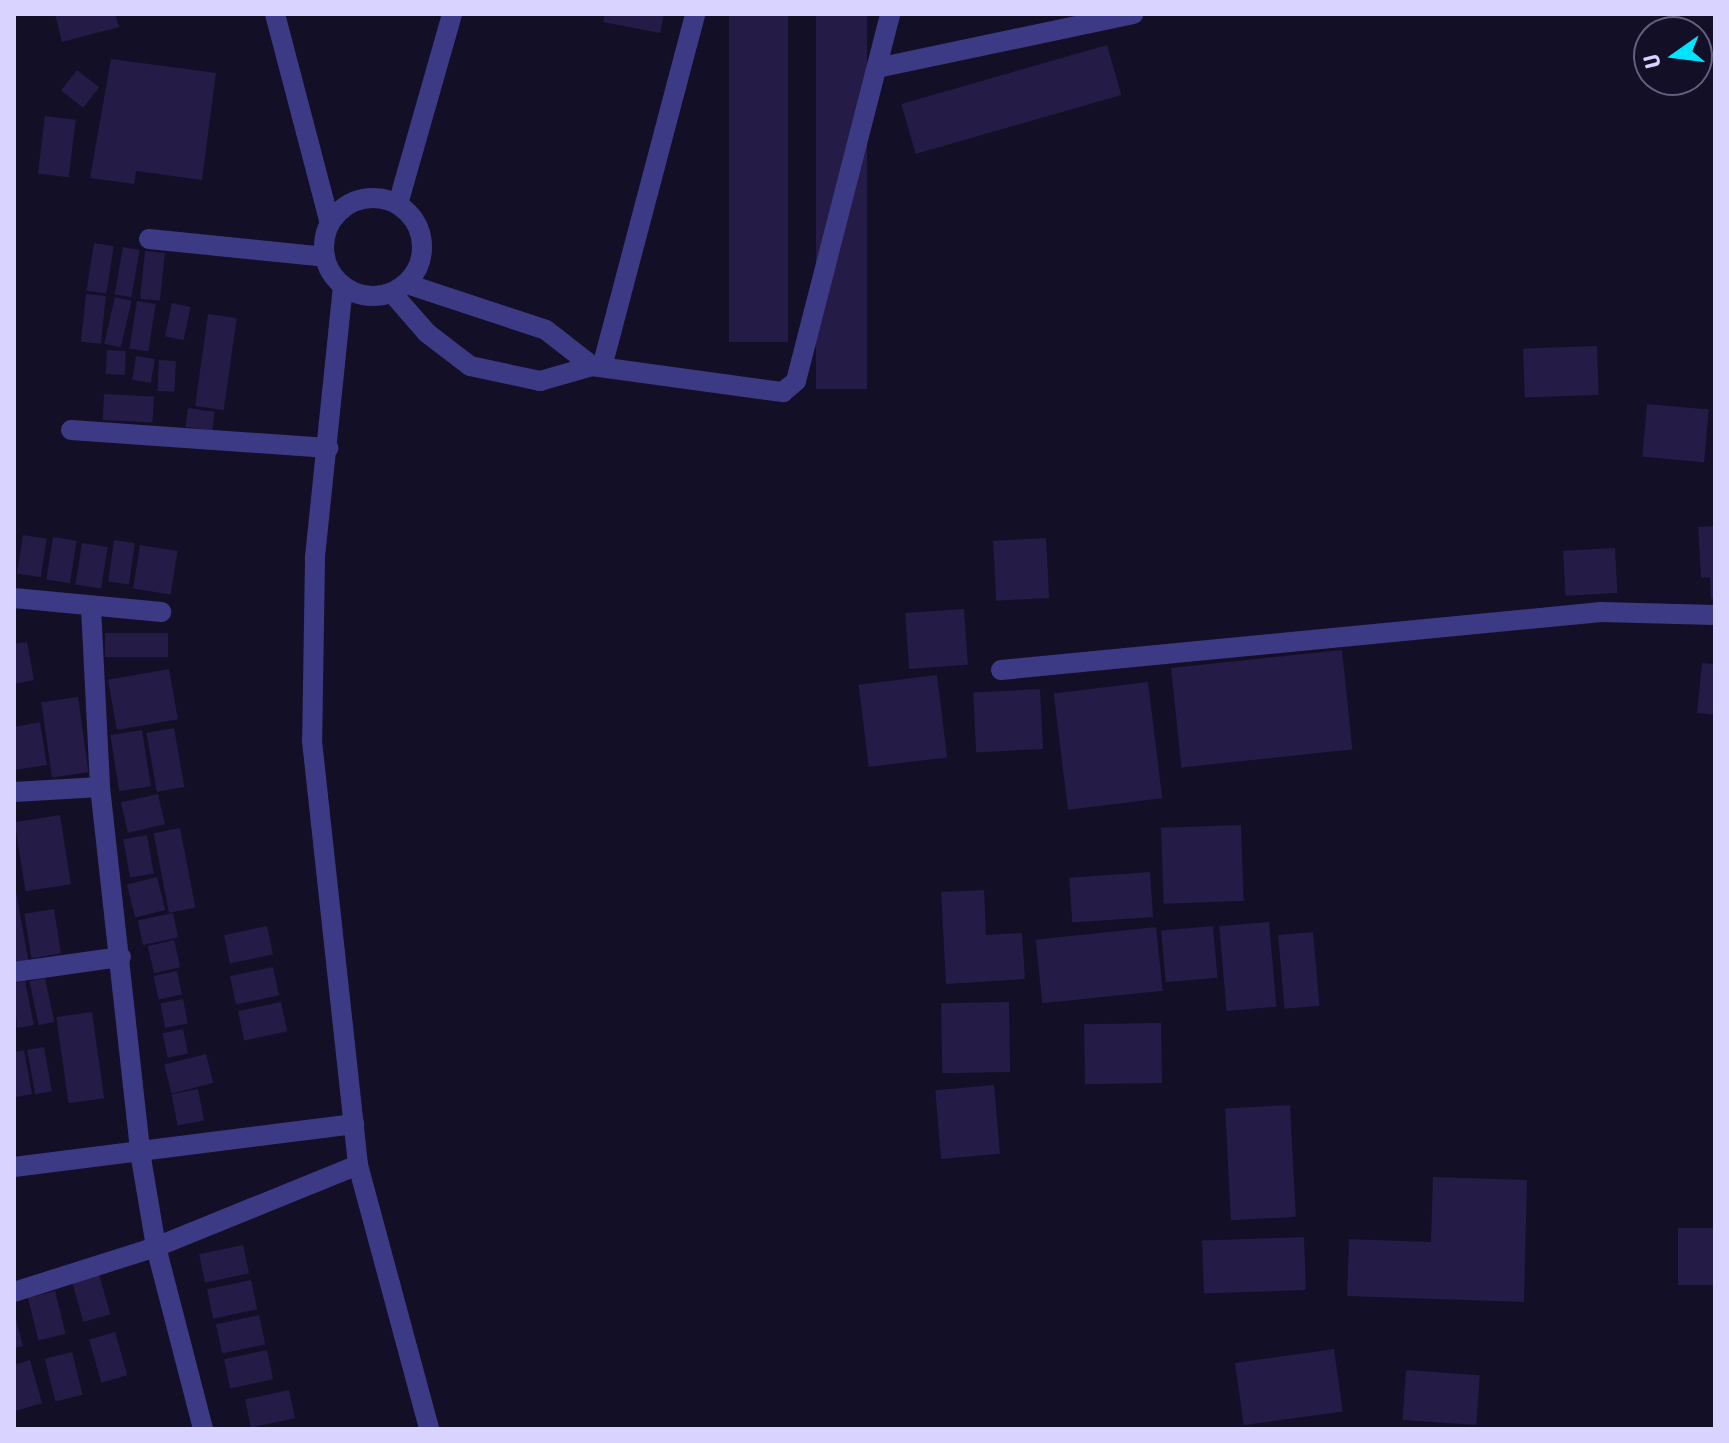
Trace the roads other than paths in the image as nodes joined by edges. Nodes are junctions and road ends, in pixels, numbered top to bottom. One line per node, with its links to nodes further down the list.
1 (275, 14): 8 (street)
2 (452, 14): 7 (street)
3 (695, 14): 13 (street)
4 (890, 14): 6 (street)
5 (1133, 14): 6 (street)
6 (877, 68): 13 (street)
7 (398, 204): 8 (street); 12 (street)
8 (330, 223): 10 (street)
9 (149, 239): 10 (street)
10 (325, 257): 11 (street)
11 (343, 286): 12 (street); 15 (street)
12 (400, 288): 13 (street); 13 (street)
13 (597, 367)
14 (71, 430): 15 (street)
15 (328, 448): 25 (street)
16 (14, 598): 17 (street)
17 (91, 608): 18 (street); 21 (street)
18 (161, 612)
19 (1715, 615): 20 (street)
20 (1001, 670)
21 (100, 787): 22 (street); 23 (street)
22 (14, 792)
23 (121, 957): 24 (street); 26 (street)
24 (14, 972)
25 (354, 1124): 26 (street); 27 (street)
26 (140, 1152): 28 (street); 29 (street)
27 (358, 1165): 29 (street); 32 (street)
28 (14, 1167)
29 (156, 1247): 30 (street); 31 (street)
30 (14, 1292)
31 (201, 1429)
32 (429, 1429)

